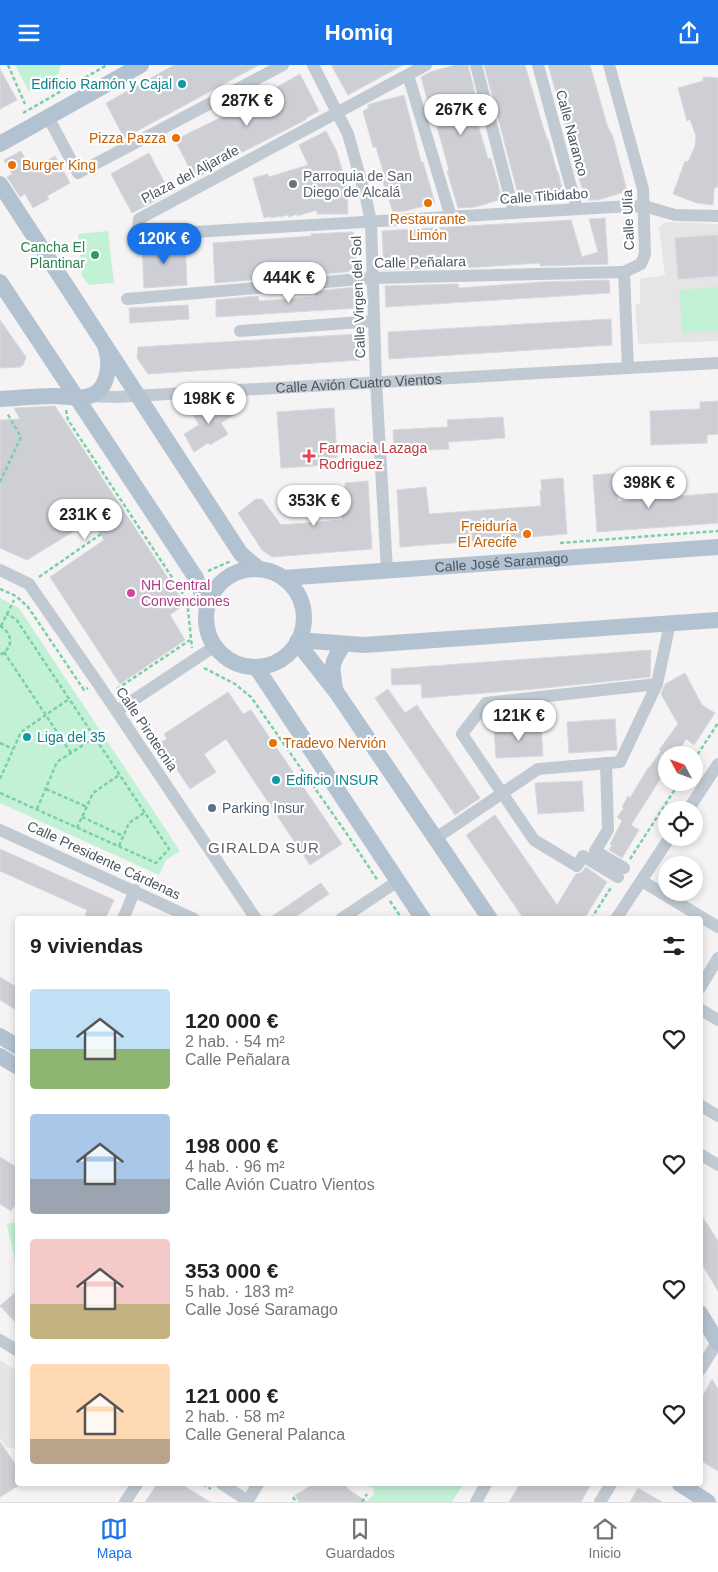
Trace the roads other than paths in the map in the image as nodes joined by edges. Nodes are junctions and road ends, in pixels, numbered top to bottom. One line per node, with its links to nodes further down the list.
1 (141, 65): 10 (main road)
2 (283, 65): 10 (street)
3 (313, 65): 9 (street, Calle Virgen del Sol)
4 (426, 65): 8 (street)
5 (476, 65): 15 (street)
6 (538, 65): 14 (street, Calle Naranco)
7 (609, 65): 13 (street, Calle Ulía)
8 (408, 75): 9 (street); 16 (street)
9 (338, 111): 18 (street, Calle Virgen del Sol); 18 (street, Plaza del Aljarafe)
10 (48, 117): 11 (main road)
11 (0, 144)
12 (0, 184): 25 (main road)
13 (644, 207): 14 (street, Calle Tibidabo); 17 (street, Calle Tibidabo); 19 (street, Calle Ulía)
14 (578, 209): 15 (street, Calle Tibidabo)
15 (514, 213): 16 (street, Calle Tibidabo)
16 (451, 217): 18 (street, Calle Tibidabo)
17 (718, 217)
18 (371, 222): 20 (street, Calle Virgen del Sol)
19 (624, 272): 20 (street, Calle Peñalara); 27 (street)
20 (372, 277): 22 (street, Calle Peñalara); 23 (street, Calle Virgen del Sol)
21 (0, 282): 30 (main road)
22 (127, 299)
23 (374, 321): 24 (street); 28 (street, Calle Virgen del Sol)
24 (240, 331)
25 (105, 345): 29 (main road); 30 (main road)
26 (718, 363): 27 (street, Calle Avión Cuatro Vientos)
27 (628, 368): 28 (street, Calle Avión Cuatro Vientos)
28 (376, 382): 29 (street, Calle Avión Cuatro Vientos); 34 (street, Calle Virgen del Sol)
29 (138, 395): 30 (street, Calle Avión Cuatro Vientos); 33 (main road)
30 (83, 397): 31 (main road, Calle Avión Cuatro Vientos); 37 (main road)
31 (2, 404)
32 (718, 547): 34 (main road, Calle José Saramago)
33 (259, 569): 36 (main road); 37 (main road)
34 (387, 570): 36 (main road, Calle José Saramago)
35 (0, 571): 46 (street, Calle Pirotecnia)
36 (283, 578): 40 (main road)
37 (207, 609): 42 (main road)
38 (718, 620): 39 (main road)
39 (670, 623): 41 (main road); 44 (street)
40 (298, 641): 41 (main road); 43 (main road); 45 (main road)
41 (344, 644): 45 (main road)
42 (215, 645): 43 (main road); 46 (street)
43 (256, 667): 54 (main road)
44 (656, 684): 47 (street); 49 (street)
45 (336, 691): 52 (main road)
46 (117, 711): 57 (street, Calle Pirotecnia)
47 (606, 763): 49 (street); 49 (street)
48 (718, 764): 50 (street)
49 (503, 793): 52 (street)
50 (694, 801)
51 (0, 830): 56 (street, Calle Presidente Cárdenas)
52 (436, 838): 64 (main road)
53 (664, 846): 55 (street)
54 (398, 881): 62 (street); 63 (main road)
55 (642, 881): 65 (street); 66 (street)
56 (135, 890): 58 (street); 59 (street, Calle Presidente Cárdenas)
57 (242, 898): 60 (street); 61 (street, Calle Pirotecnia)
58 (124, 916)
59 (188, 916)
60 (243, 916)
61 (254, 916)
62 (346, 916)
63 (421, 916)
64 (488, 916)
65 (618, 916)
66 (700, 916)
67 (703, 918): 68 (street)
68 (718, 927)
69 (718, 959): 70 (street)
70 (703, 983)
71 (703, 1011): 72 (street)
72 (718, 1020)
73 (0, 1036): 74 (main road)
74 (15, 1045)
75 (0, 1056): 76 (main road)
76 (15, 1065)
77 (703, 1107): 78 (street)
78 (718, 1116)
79 (703, 1156): 80 (street)
80 (718, 1165)
81 (703, 1318): 83 (main road)
82 (0, 1340): 84 (street)
83 (718, 1342): 85 (street)
84 (15, 1349)
85 (703, 1365)
86 (136, 1486): 93 (street)
87 (225, 1486): 92 (street)
88 (257, 1486): 92 (street)
89 (485, 1486): 94 (street)
90 (609, 1486): 95 (street)
91 (683, 1486): 96 (main road)
92 (247, 1501)
93 (125, 1502)
94 (476, 1502)
95 (600, 1502)
96 (708, 1502)

